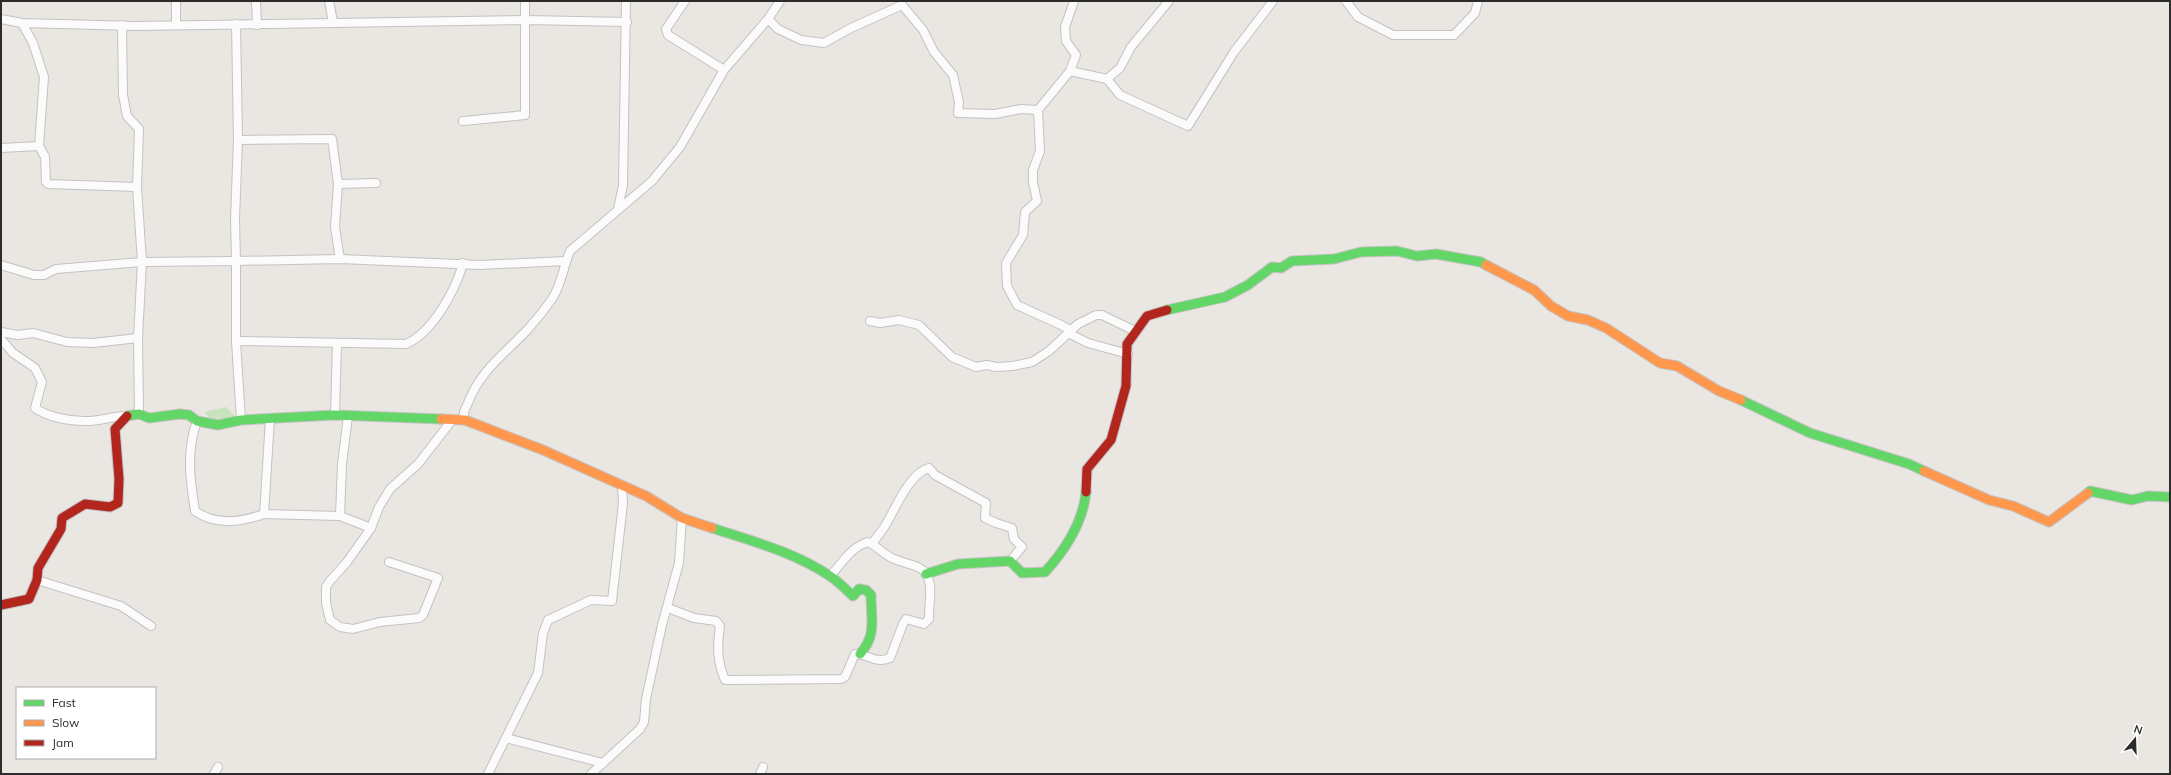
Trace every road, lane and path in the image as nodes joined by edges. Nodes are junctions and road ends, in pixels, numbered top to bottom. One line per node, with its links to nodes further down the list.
1 (176, 1): 19 (street)
2 (256, 1): 21 (street)
3 (329, 1): 16 (street)
4 (525, 1): 15 (street)
5 (626, 1): 17 (street)
6 (685, 1): 23 (street)
7 (780, 1): 14 (street)
8 (1074, 1): 24 (street)
9 (1169, 1): 25 (street)
10 (1274, 1): 25 (street)
11 (1346, 1): 12 (street)
12 (1478, 1)
13 (1, 19): 18 (street)
14 (768, 19): 23 (street); 26 (street)
15 (526, 20): 16 (street); 17 (street); 27 (street)
16 (332, 22): 21 (street)
17 (627, 22): 34 (street)
18 (22, 23): 22 (street); 29 (street)
19 (176, 24): 20 (street); 22 (street)
20 (236, 24): 21 (street); 28 (street)
21 (257, 24)
22 (122, 25): 33 (street)
23 (724, 70): 34 (street)
24 (1070, 71): 25 (street); 26 (street)
25 (1107, 79)
26 (1038, 110): 42 (street)
27 (463, 122)
28 (238, 140): 32 (street); 36 (street)
29 (39, 146): 30 (street); 33 (street)
30 (1, 148)
31 (376, 183): 32 (street)
32 (338, 184): 35 (street)
33 (137, 187): 38 (street)
34 (618, 210): 37 (street)
35 (340, 260): 36 (street); 39 (street)
36 (236, 261): 38 (street); 47 (street)
37 (566, 261): 39 (street); 57 (street)
38 (142, 262): 40 (street); 45 (street)
39 (463, 263): 48 (street)
40 (1, 266)
41 (870, 321): 42 (street)
42 (1070, 330): 43 (street); 49 (street)
43 (1135, 331): 49 (street); 60 (street)
44 (1, 332): 45 (street)
45 (138, 338): 50 (street)
46 (1, 339): 52 (street)
47 (236, 341): 48 (street); 56 (street)
48 (337, 343): 51 (street)
49 (1128, 354): 66 (street)
50 (139, 414): 52 (street); 58 (street)
51 (335, 415): 53 (street); 54 (street)
52 (125, 416): 70 (street)
53 (348, 416): 55 (street); 62 (street)
54 (270, 419): 56 (street); 61 (street)
55 (453, 419): 57 (street); 64 (street)
56 (241, 420): 58 (street)
57 (465, 420): 59 (street)
58 (197, 421): 61 (street)
59 (622, 487): 63 (street); 77 (street)
60 (2170, 497)
61 (264, 514): 62 (street)
62 (340, 516): 64 (street)
63 (682, 518): 69 (street); 74 (street)
64 (370, 528): 67 (street)
65 (872, 544): 66 (street); 68 (street); 69 (street)
66 (1010, 561): 68 (street)
67 (389, 562)
68 (926, 574): 76 (street)
69 (830, 576): 76 (street)
70 (37, 580): 71 (street); 72 (street)
71 (58, 586): 72 (street); 75 (street)
72 (34, 590): 73 (street)
73 (1, 606)
74 (668, 608): 76 (street); 78 (street)
75 (151, 626)
76 (860, 654)
77 (506, 738): 78 (street); 79 (street)
78 (603, 763): 80 (street)
79 (488, 774)
80 (590, 774)

